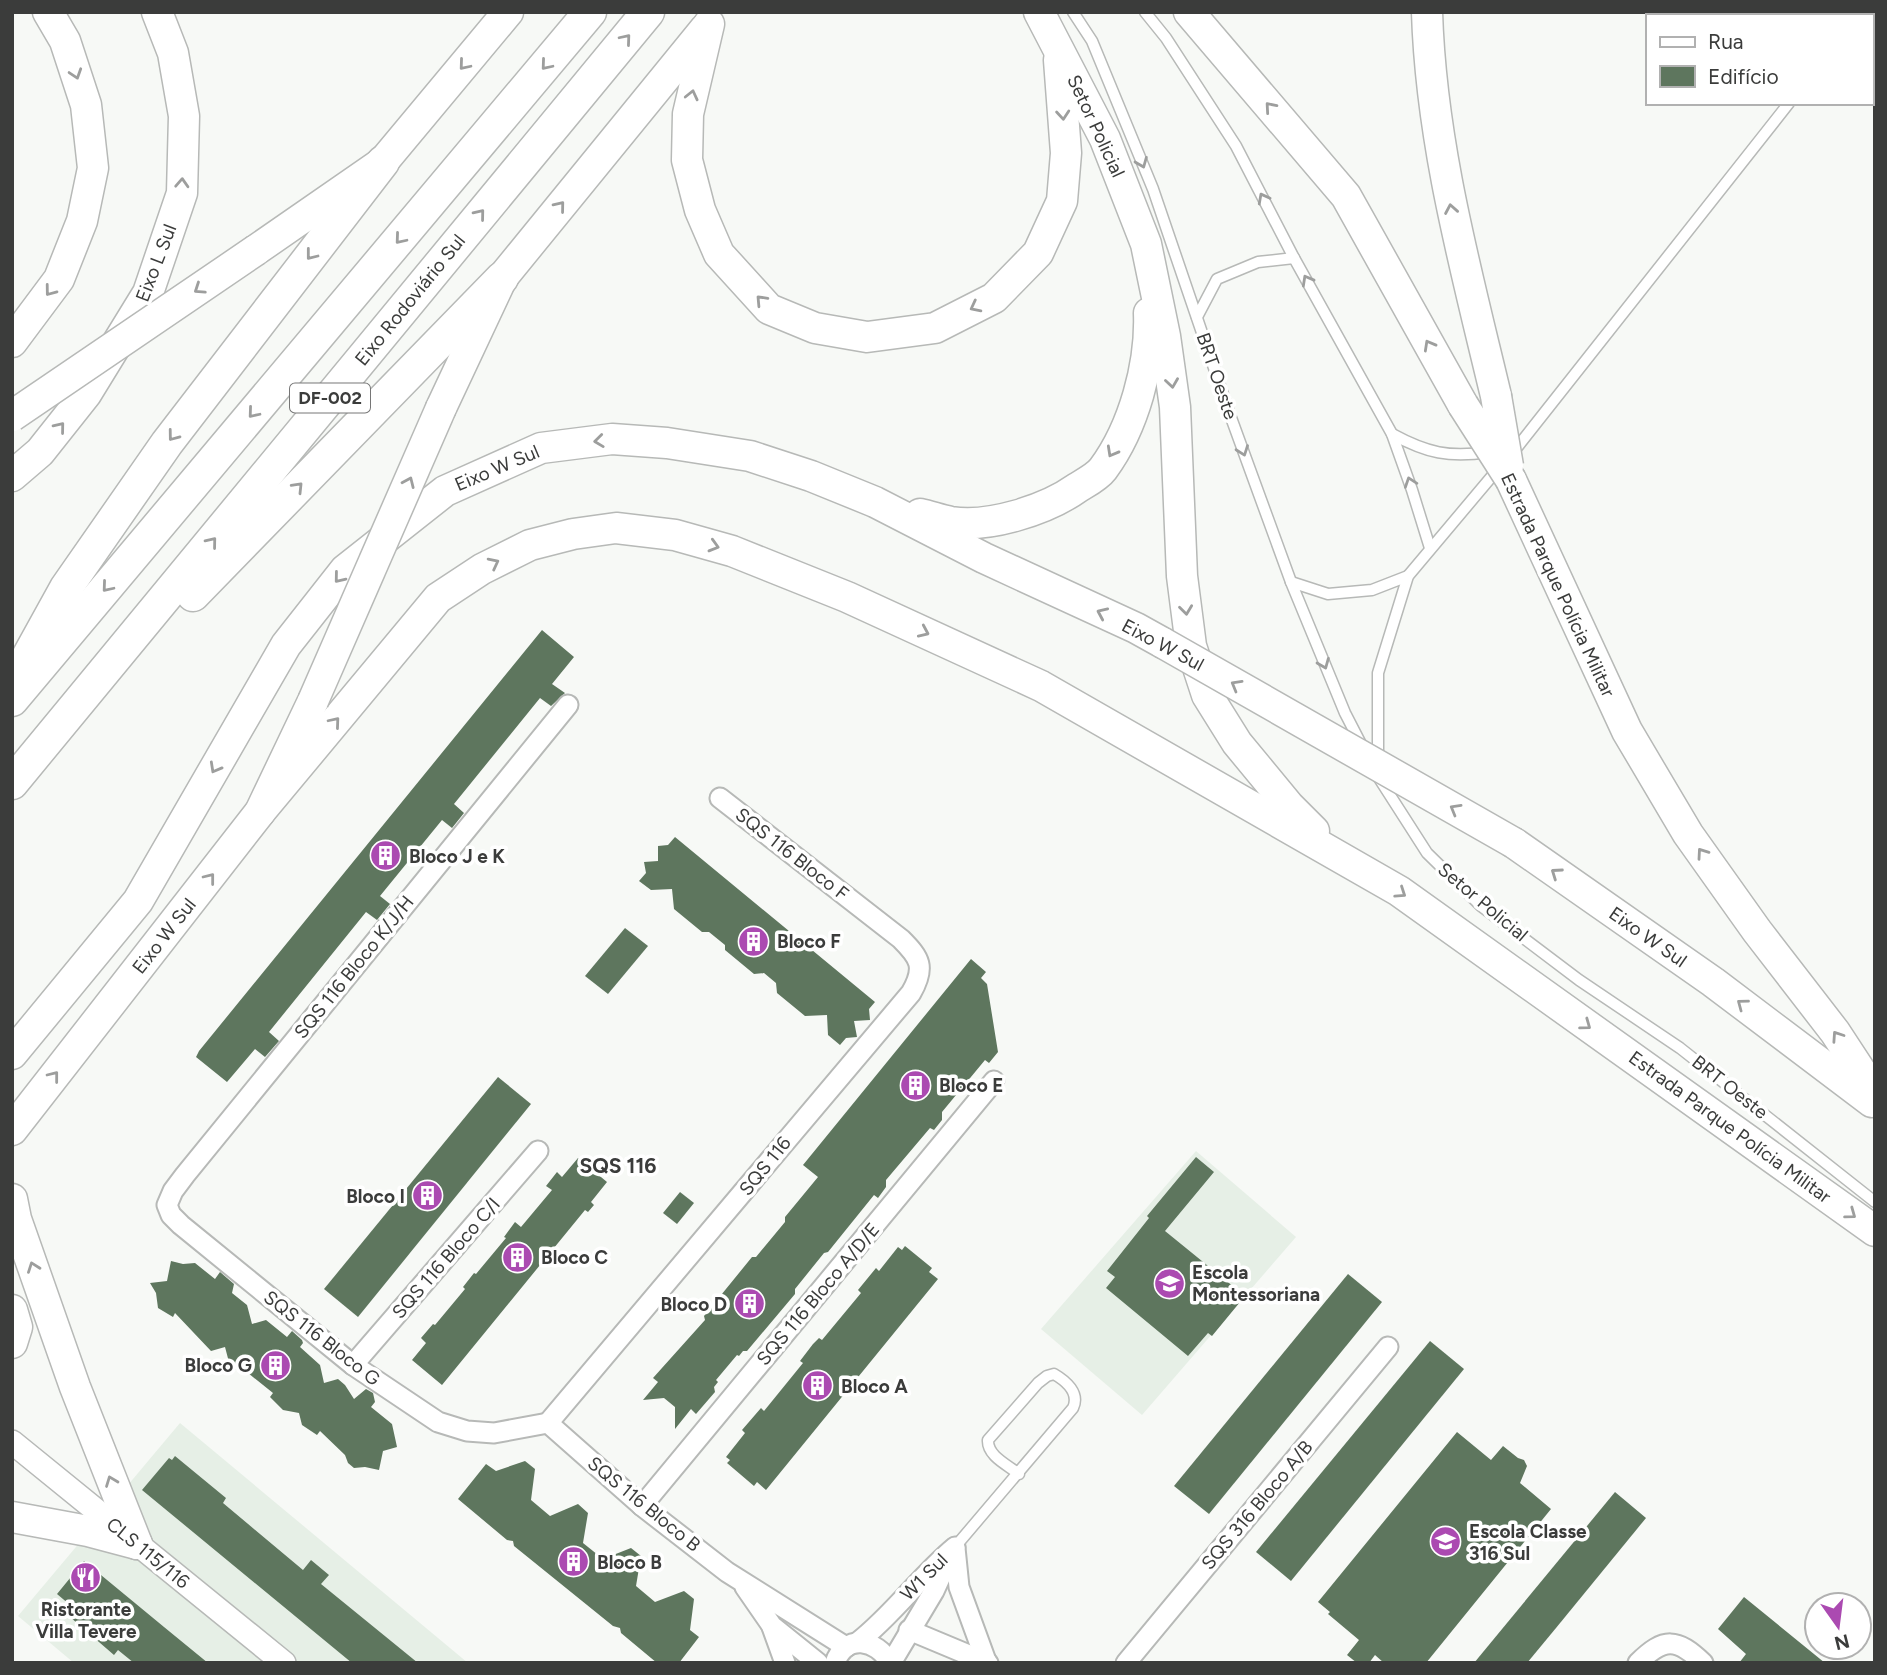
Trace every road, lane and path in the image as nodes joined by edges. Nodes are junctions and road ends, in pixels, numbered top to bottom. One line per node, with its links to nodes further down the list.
1 (48, 12): 19 (main road, one-way to 19)
2 (157, 12): 23 (main road, Eixo L Sul, one-way to 2)
3 (508, 12): 14 (main road, one-way to 14)
4 (590, 12): 30 (highway, DF-002, one-way to 30)
5 (648, 12): 32 (highway, Eixo Rodoviário Sul / DF-002, one-way to 5)
6 (1039, 12): 12 (main road, Setor Policial)
7 (1073, 12): 18 (lane, one-way to 18)
8 (1145, 12): 16 (lane, one-way to 8)
9 (1189, 12): 24 (main road, Estrada Parque Polícia Militar, one-way to 9, bridge)
10 (1427, 12): 24 (main road, one-way to 10, bridge)
11 (714, 18): 12 (main road, one-way to 11); 17 (main road, Eixo W Sul, one-way to 11)
12 (1058, 47): 15 (main road, Setor Policial)
13 (1787, 105): 22 (lane)
14 (383, 162): 20 (main road, one-way to 20, bridge); 29 (highway, one-way to 29)
15 (1146, 244): 25 (main road, one-way to 25); 37 (main road, one-way to 37)
16 (1294, 258): 18 (lane, BRT Oeste); 21 (lane, one-way to 16)
17 (502, 278): 32 (highway, one-way to 17); 36 (main road, Eixo W Sul, one-way to 17, bridge)
18 (1197, 317): 28 (lane, BRT Oeste, one-way to 28)
19 (12, 342)
20 (12, 416)
21 (1392, 434): 22 (lane); 26 (lane, one-way to 21)
22 (1525, 438): 26 (lane)
23 (12, 476)
24 (1511, 480): 42 (main road, Estrada Parque Polícia Militar, one-way to 24)
25 (875, 502): 40 (main road, Eixo W Sul, one-way to 40); 43 (main road, Eixo W Sul, one-way to 25, bridge)
26 (1430, 548): 27 (lane)
27 (1408, 576): 28 (lane); 33 (lane)
28 (1291, 582): 33 (lane, BRT Oeste, one-way to 33)
29 (12, 685)
30 (12, 700)
31 (568, 705): 46 (street, SQS 116 Bloco K/J/H)
32 (45, 746): 34 (highway, Eixo Rodoviário Sul / DF-002)
33 (1378, 777): 39 (lane, Setor Policial)
34 (12, 783)
35 (720, 798): 38 (street, SQS 116 Bloco F)
36 (261, 812): 37 (main road, one-way to 37); 44 (main road, Eixo W Sul, one-way to 36)
37 (1342, 858): 49 (main road, Estrada Parque Polícia Militar, one-way to 49)
38 (865, 909): 54 (street, SQS 116)
39 (1578, 980): 48 (lane, BRT Oeste)
40 (12, 1054)
41 (994, 1081): 57 (street, SQS 116 Bloco A/D/E)
42 (1875, 1093)
43 (1875, 1104)
44 (13, 1133)
45 (538, 1151): 53 (street, SQS 116 Bloco C/I)
46 (194, 1164): 53 (street, SQS 116 Bloco G)
47 (12, 1199): 59 (main road, one-way to 47)
48 (1875, 1202)
49 (1875, 1231)
50 (12, 1310): 51 (main road)
51 (12, 1343)
52 (1388, 1347): 70 (street, SQS 316 Bloco A/B)
53 (353, 1365): 54 (street, SQS 116 Bloco G)
54 (548, 1423): 57 (street, SQS 116 Bloco B)
55 (12, 1442): 59 (street, CLS 115/116)
56 (1018, 1474): 56 (lane); 60 (lane)
57 (642, 1506): 61 (street, SQS 116 Bloco B)
58 (12, 1517): 59 (main road)
59 (137, 1544): 66 (street, CLS 115/116)
60 (955, 1547): 63 (street, W1 Sul); 64 (street, W1 Sul); 65 (street)
61 (743, 1583): 62 (street, SQS 116 Bloco B); 64 (street, SQS 116 Bloco B)
62 (772, 1626): 67 (street, SQS 116 Bloco B); 68 (street, SQS 116 Bloco B)
63 (909, 1630): 65 (street); 69 (street, W1 Sul)
64 (847, 1650): 69 (street, SQS 116 Bloco B)
65 (987, 1662)
66 (284, 1663)
67 (785, 1663)
68 (818, 1663)
69 (891, 1663)
70 (1126, 1663)
71 (1638, 1663): 72 (street)
72 (1703, 1663)

